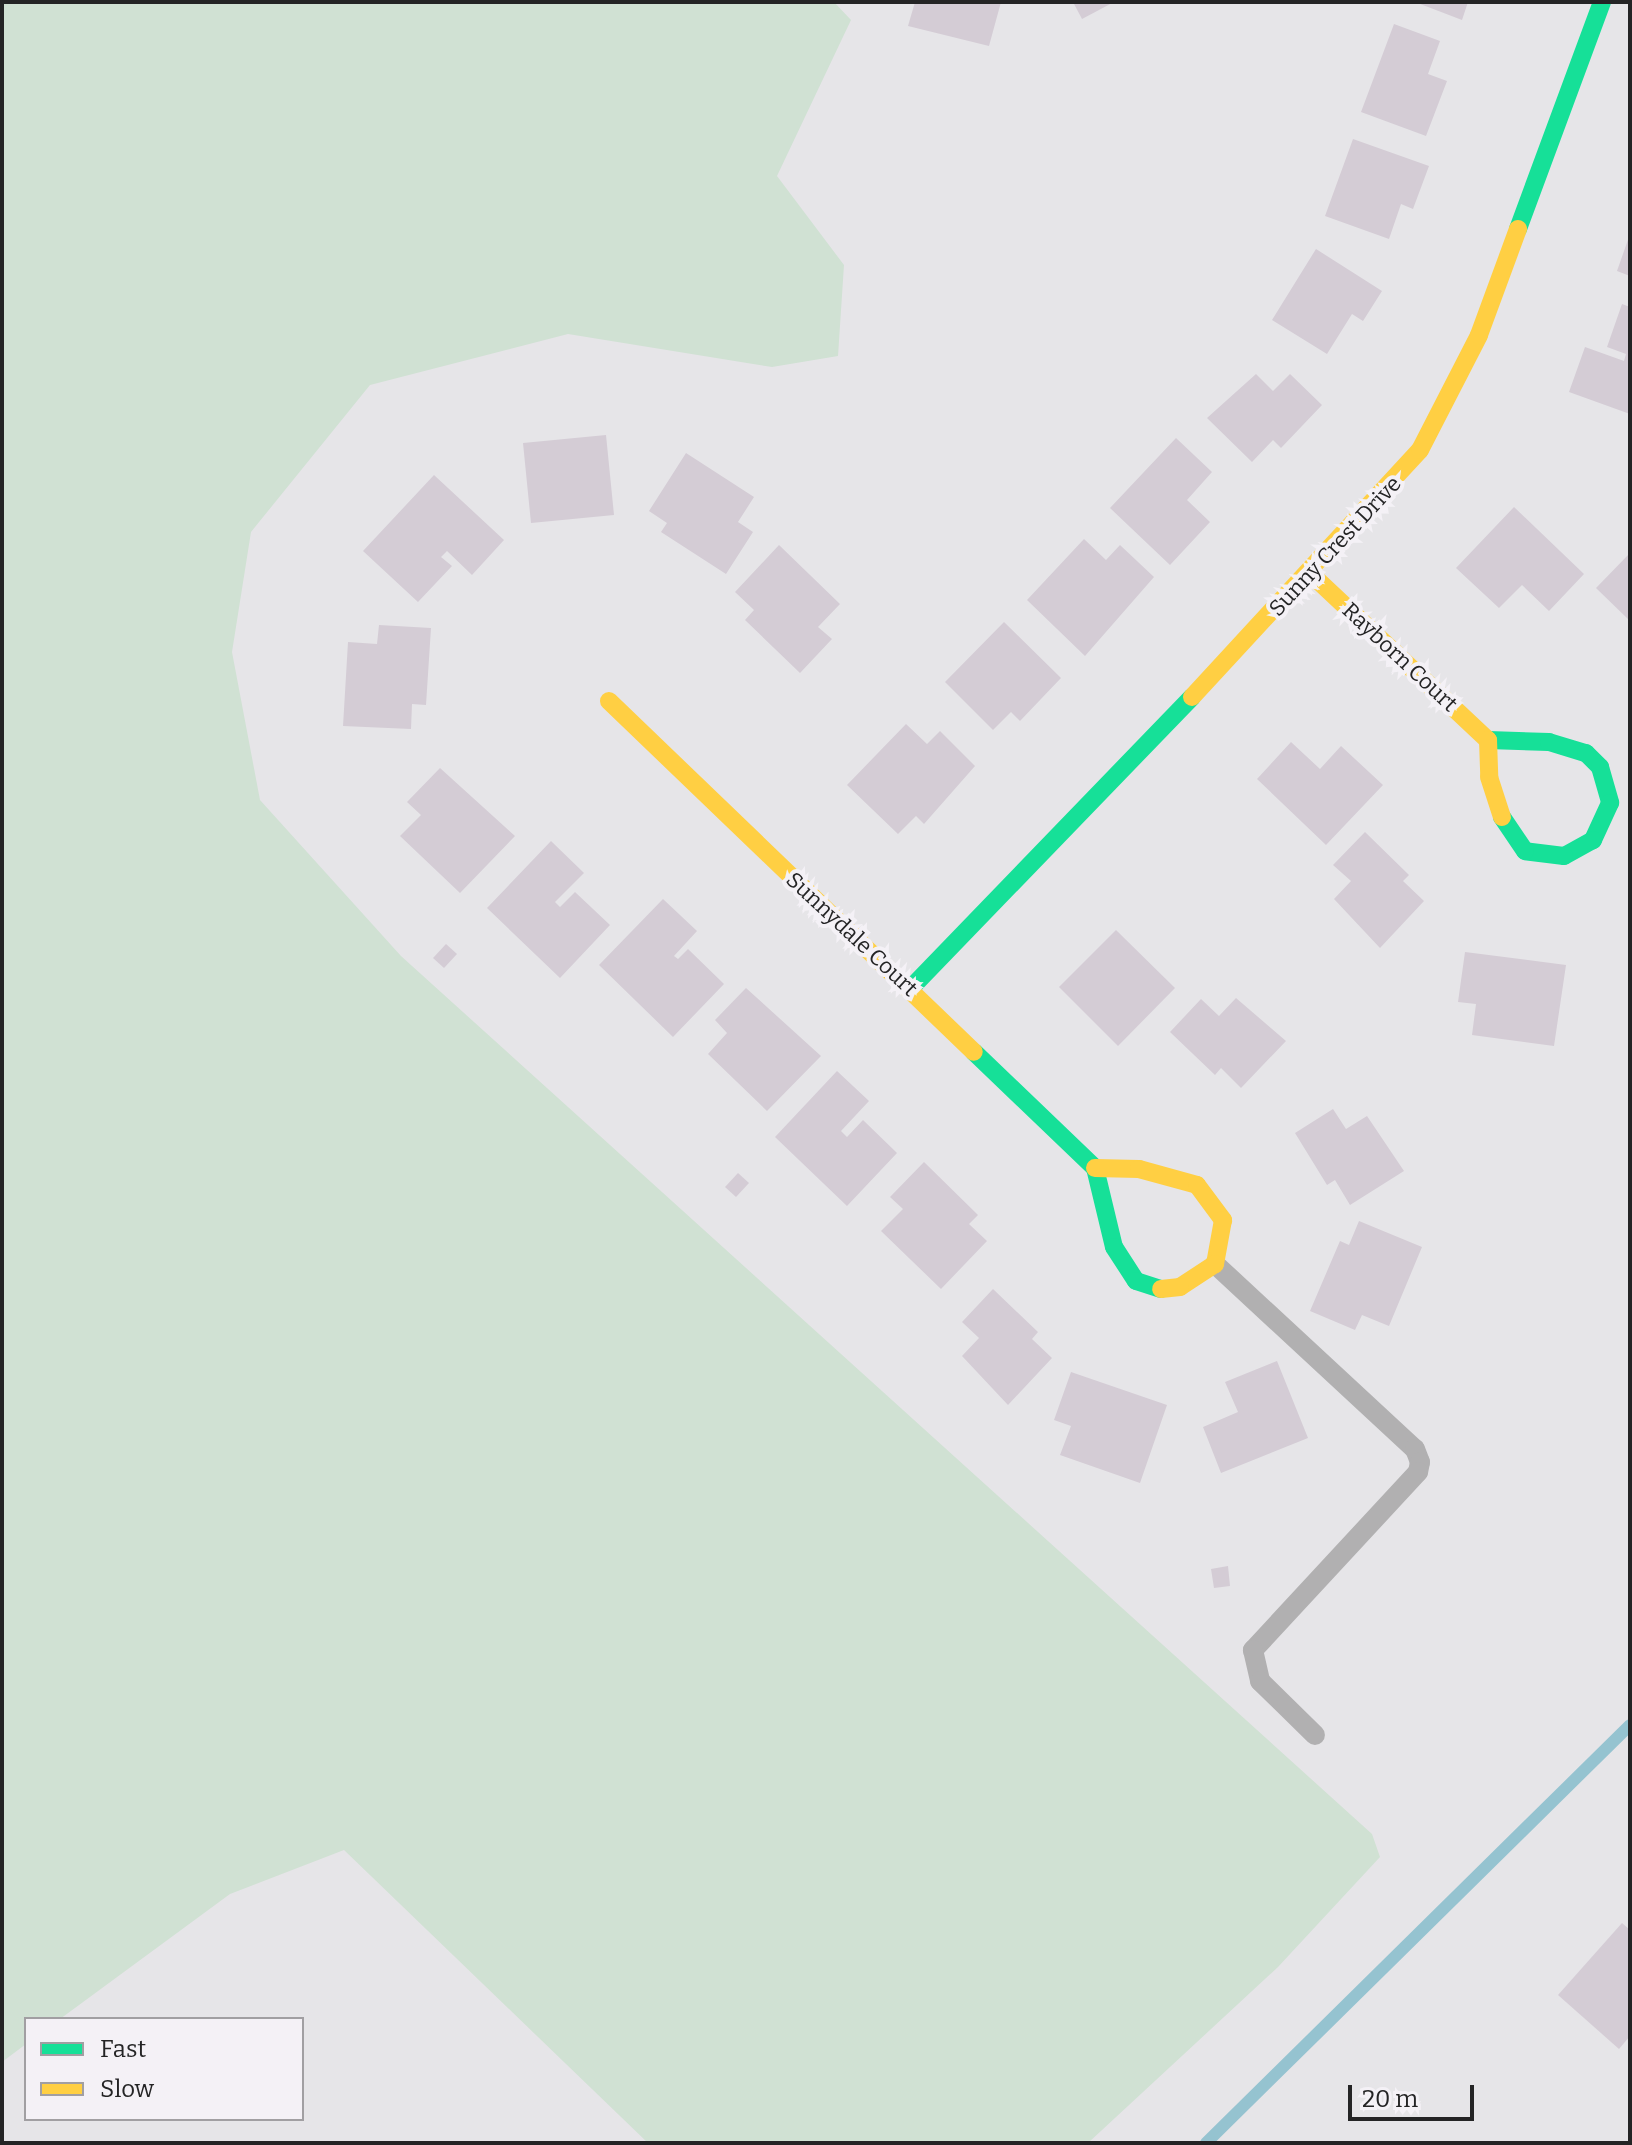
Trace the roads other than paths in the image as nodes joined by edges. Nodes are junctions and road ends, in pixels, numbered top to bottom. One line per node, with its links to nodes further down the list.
1 (1602, 2): 2 (street, Sunny Crest Drive)
2 (1311, 574): 4 (street, Rayborn Court); 5 (street, Sunny Crest Drive)
3 (609, 701): 5 (street, Sunnydale Court)
4 (1488, 740): 4 (street)
5 (910, 989): 6 (street, Sunnydale Court)
6 (1095, 1168): 7 (street); 7 (street)
7 (1215, 1264): 8 (lane)
8 (1315, 1735)

